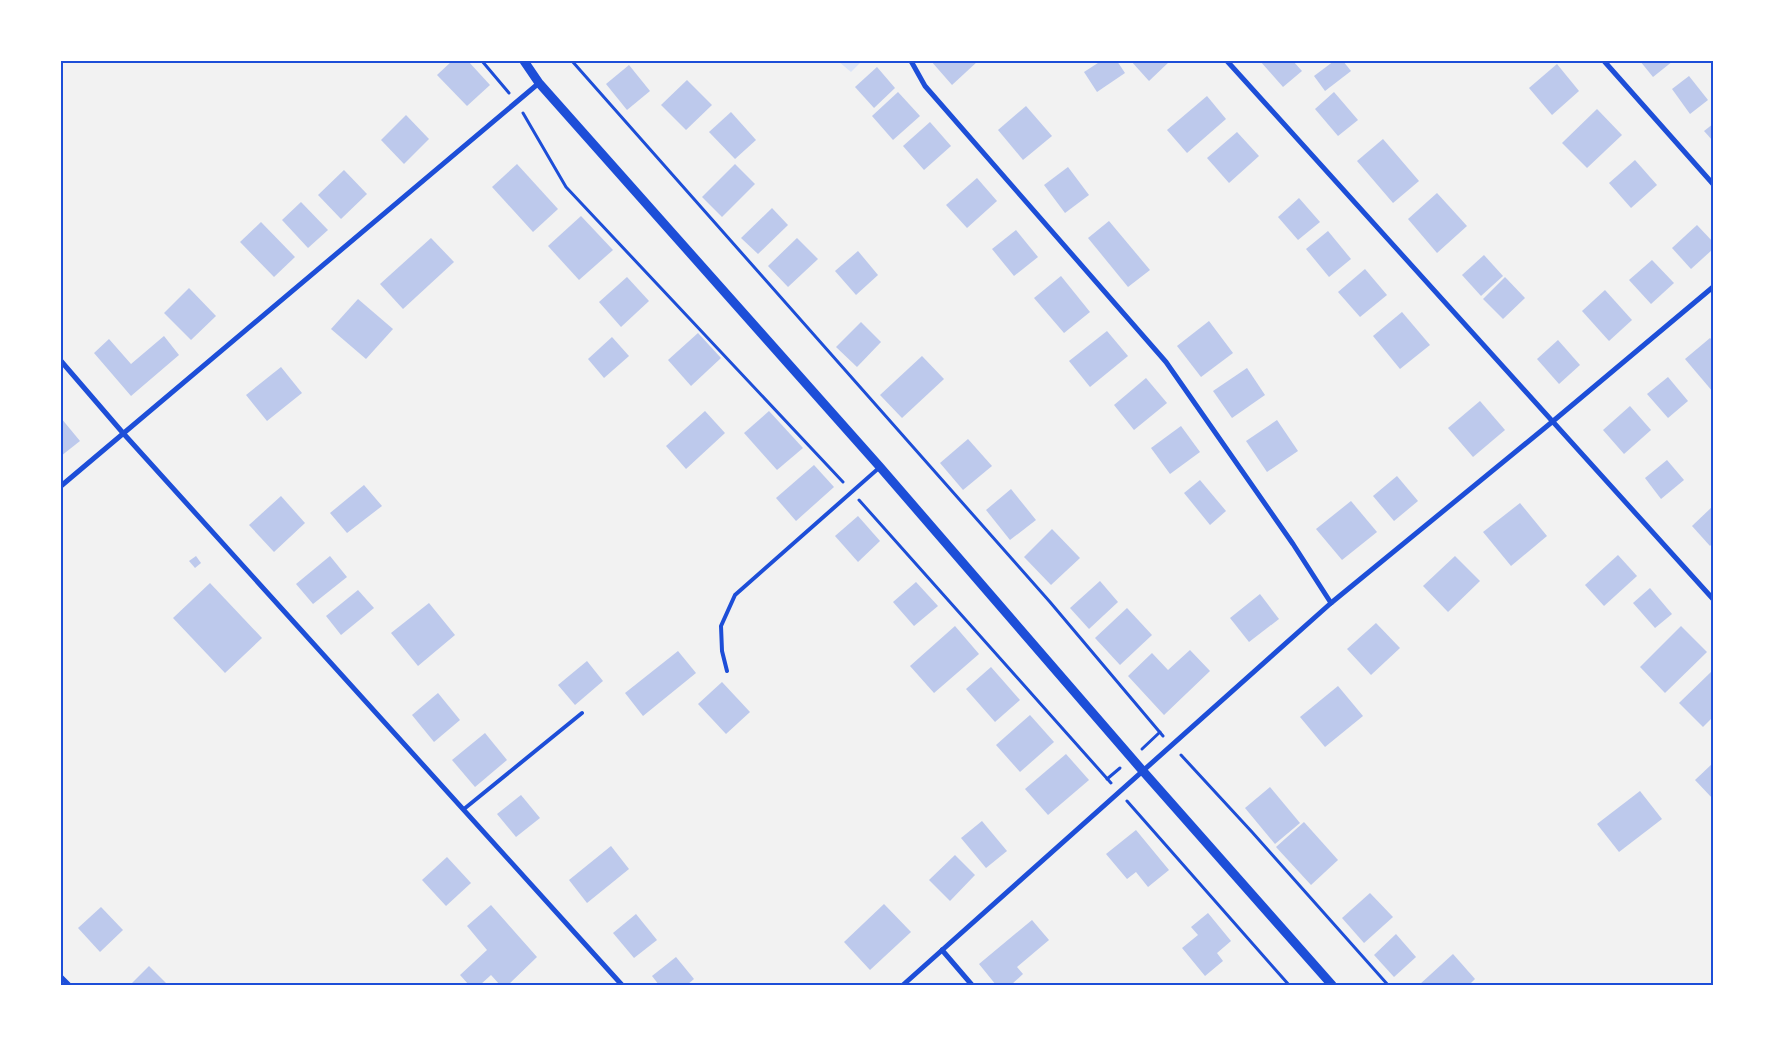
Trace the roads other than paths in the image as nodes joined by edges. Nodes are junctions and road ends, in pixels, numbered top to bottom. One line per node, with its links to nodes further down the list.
1 (524, 61): 5 (street)
2 (911, 61): 14 (street)
3 (1227, 61): 9 (street)
4 (1604, 61): 6 (street)
5 (538, 83): 10 (street); 11 (street)
6 (1713, 184)
7 (1713, 287): 9 (street)
8 (61, 361): 10 (street)
9 (1552, 422): 13 (street); 14 (street)
10 (123, 433): 12 (street); 18 (street)
11 (880, 467): 15 (lane); 17 (street)
12 (61, 486)
13 (1713, 599)
14 (1331, 602): 17 (street)
15 (727, 671)
16 (582, 714): 18 (lane)
17 (1142, 770): 19 (street); 25 (street)
18 (464, 809): 22 (street)
19 (942, 950): 23 (street); 24 (street)
20 (61, 977): 21 (street)
21 (69, 985)
22 (622, 985)
23 (903, 985)
24 (972, 985)
25 (1332, 985)

